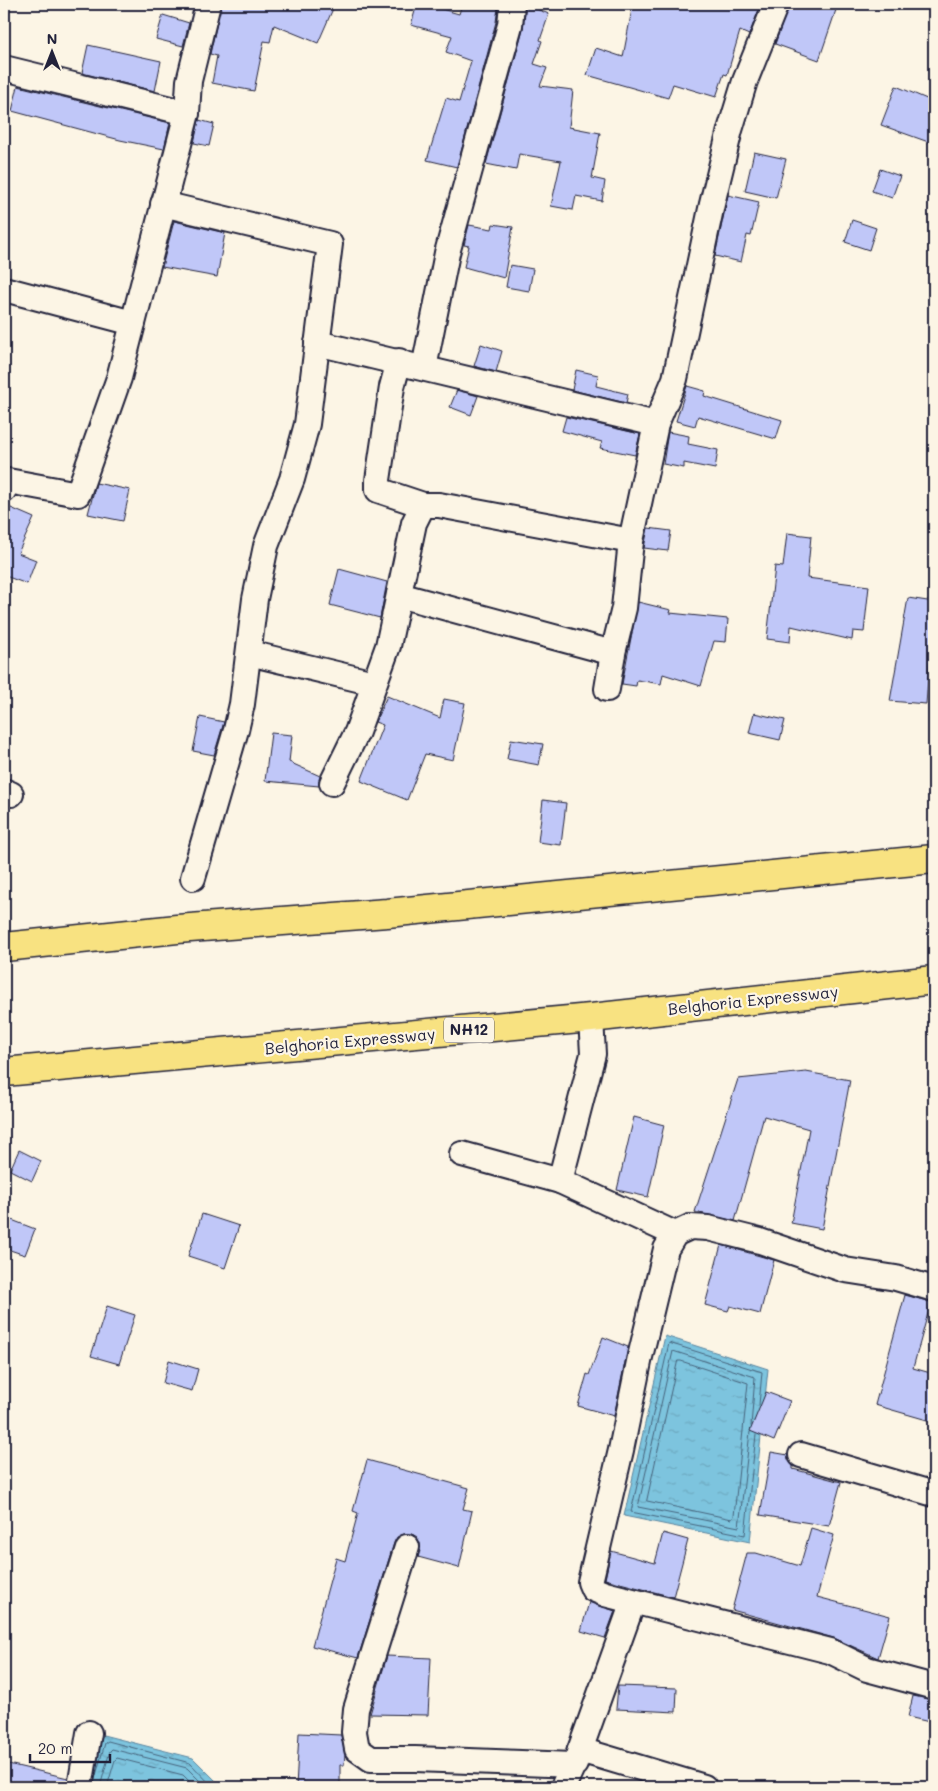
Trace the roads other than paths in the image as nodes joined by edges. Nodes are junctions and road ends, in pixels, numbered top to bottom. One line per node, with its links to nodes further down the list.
1 (208, 4): 5 (street)
2 (512, 4): 11 (street)
3 (776, 4): 12 (street)
4 (4, 68): 5 (street)
5 (186, 113): 6 (street)
6 (163, 204): 8 (street); 9 (street)
7 (4, 289): 8 (street)
8 (133, 323): 13 (street)
9 (317, 342): 10 (street); 17 (street)
10 (400, 361): 11 (street); 14 (street)
11 (424, 368): 12 (street)
12 (656, 424): 15 (street)
13 (5, 484)
14 (422, 505): 15 (street); 16 (street)
15 (631, 540): 18 (street)
16 (399, 596): 18 (street); 19 (street)
17 (249, 653): 19 (street); 23 (street)
18 (613, 653): 20 (street)
19 (374, 683): 21 (street)
20 (607, 689)
21 (332, 783)
22 (934, 859): 24 (highway)
23 (193, 878)
24 (4, 947)
25 (934, 980): 26 (highway, Belghoria Expressway / NH12)
26 (591, 1018): 27 (highway, Belghoria Expressway / NH12); 29 (street)
27 (4, 1072)
28 (462, 1154): 29 (street)
29 (560, 1181): 30 (street)
30 (674, 1234): 31 (street); 35 (street)
31 (934, 1289)
32 (801, 1455): 33 (street)
33 (934, 1494)
34 (407, 1547): 38 (street)
35 (633, 1602): 36 (street); 38 (street)
36 (934, 1687)
37 (89, 1733): 39 (street)
38 (576, 1758): 40 (street); 41 (street)
39 (80, 1787)
40 (564, 1787)
41 (704, 1787)

